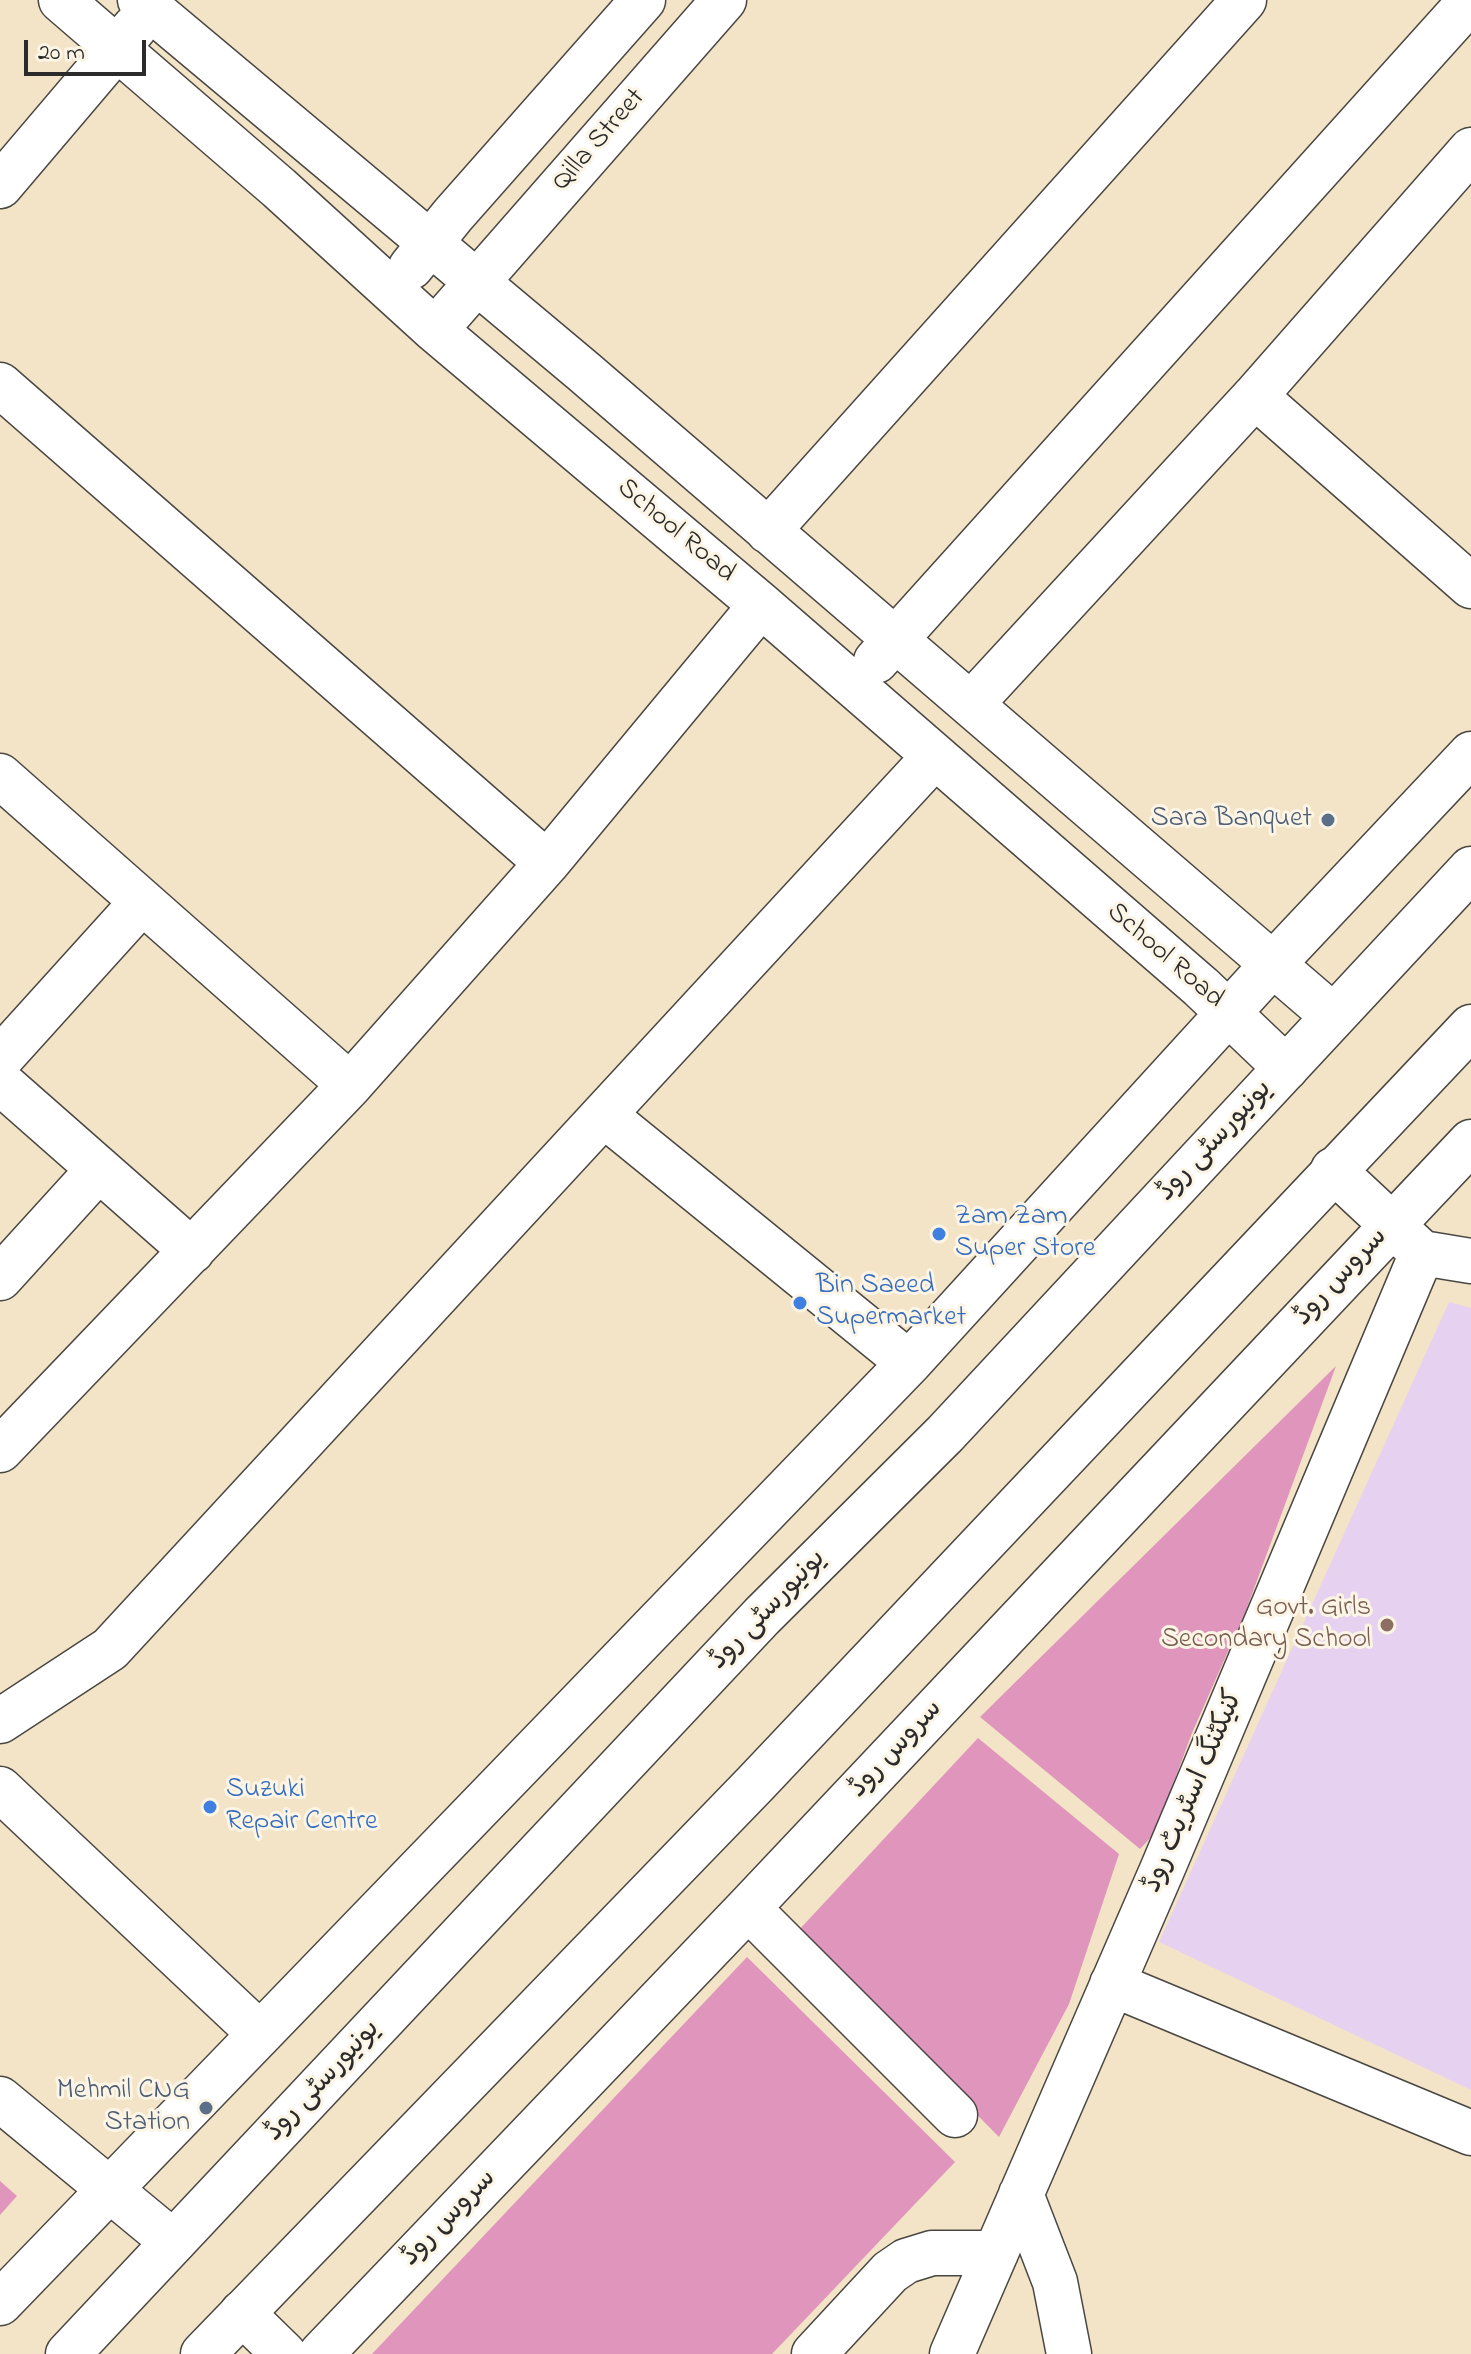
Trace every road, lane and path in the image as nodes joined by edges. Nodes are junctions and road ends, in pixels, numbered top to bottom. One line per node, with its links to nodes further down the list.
1 (61, 0): 7 (street, School Road)
2 (643, 0): 10 (street)
3 (724, 0): 11 (street, Qilla Street)
4 (1244, 0): 16 (street)
5 (1471, 0): 19 (street)
6 (149, 3): 7 (street); 10 (street)
7 (119, 49): 9 (street); 12 (street, School Road)
8 (1471, 150): 15 (street)
9 (0, 186)
10 (430, 244): 11 (street); 12 (street)
11 (478, 283): 13 (street, Qilla Street); 16 (street)
12 (393, 290): 13 (street, School Road)
13 (435, 330): 18 (street, School Road)
14 (0, 385): 25 (street)
15 (1255, 396): 17 (street); 21 (street)
16 (768, 531): 19 (street)
17 (1471, 586)
18 (761, 605): 20 (street, School Road); 25 (street)
19 (895, 641): 20 (street); 21 (street)
20 (853, 686): 23 (street, School Road)
21 (972, 703): 28 (street)
22 (1471, 754): 28 (street)
23 (934, 757): 29 (street, School Road); 36 (street)
24 (0, 776): 27 (street)
25 (547, 863): 35 (street)
26 (1471, 869): 30 (street, یونیورسٹی روڈ)
27 (142, 902): 32 (street); 35 (street)
28 (1273, 964): 29 (street); 30 (street)
29 (1228, 1013): 33 (street, School Road); 44 (street)
30 (1333, 1016): 33 (street, یونیورسٹی روڈ)
31 (1471, 1027): 39 (street)
32 (0, 1059)
33 (1286, 1068): 56 (street, یونیورسٹی روڈ)
34 (0, 1082): 38 (street)
35 (350, 1085): 41 (street)
36 (604, 1115): 44 (street); 46 (street)
37 (1471, 1142): 40 (street, سروس روڈ)
38 (99, 1169): 41 (street); 43 (street)
39 (1333, 1170): 40 (street); 59 (street)
40 (1408, 1238): 42 (street); 48 (street, سروس روڈ); 49 (street, کنیکٹنگ اسٹریٹ روڈ)
41 (192, 1251): 45 (street)
42 (1471, 1261)
43 (0, 1278)
44 (909, 1363): 50 (street)
45 (0, 1450)
46 (0, 1721)
47 (0, 1789): 50 (street)
48 (748, 1908): 52 (street); 63 (street, سروس روڈ)
49 (1112, 1984): 53 (street); 55 (street, کنیکٹنگ اسٹریٹ روڈ)
50 (259, 2033): 54 (street)
51 (0, 2099): 54 (street)
52 (955, 2115)
53 (1471, 2133)
54 (108, 2191): 56 (street); 58 (street)
55 (1021, 2194): 57 (street, کنیکٹنگ اسٹریٹ روڈ); 66 (street)
56 (173, 2242): 60 (street, یونیورسٹی روڈ)
57 (996, 2253): 64 (street); 65 (street, کنیکٹنگ اسٹریٹ روڈ)
58 (0, 2303)
59 (242, 2313): 61 (street); 62 (street)
60 (68, 2354)
61 (203, 2354)
62 (284, 2354)
63 (321, 2354)
64 (814, 2354)
65 (952, 2354)
66 (1069, 2354)

